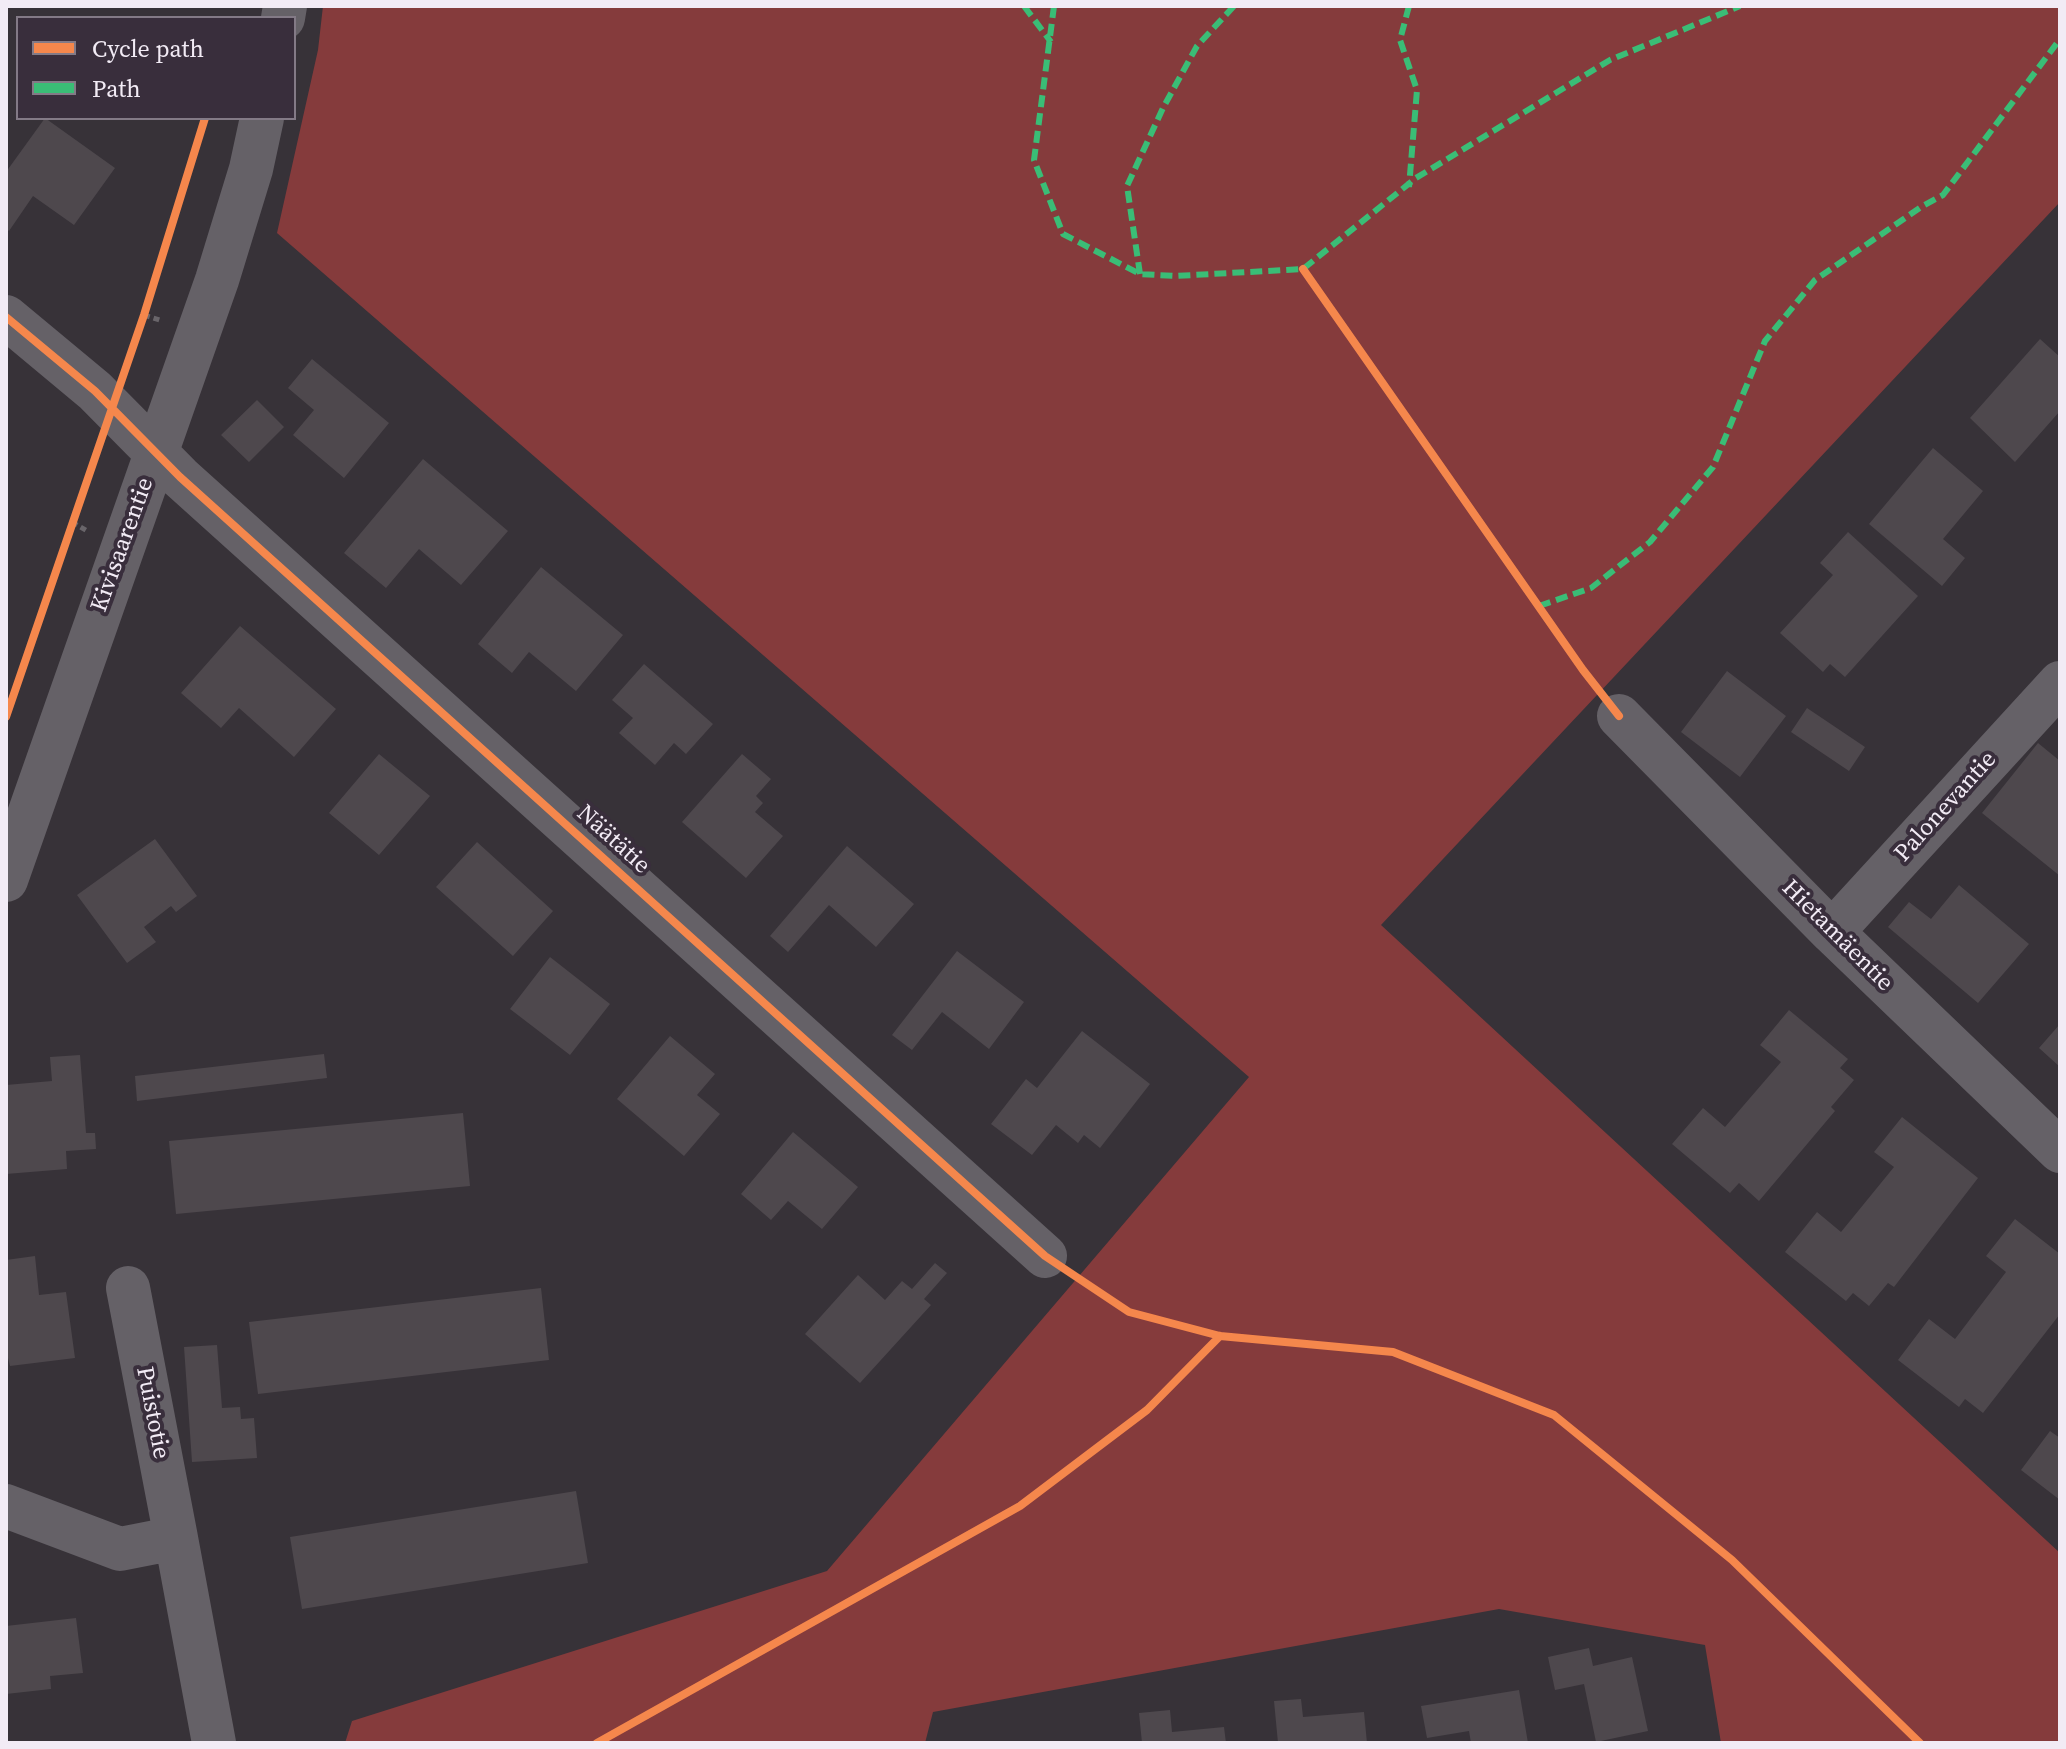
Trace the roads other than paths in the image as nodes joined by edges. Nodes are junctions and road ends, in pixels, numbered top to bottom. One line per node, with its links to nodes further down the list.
1 (262, 120): 3 (street, Kivisaarentie)
2 (6, 317): 3 (street, Näätätie)
3 (156, 453): 6 (street, Kivisaarentie); 9 (street, Näätätie)
4 (2060, 683): 7 (street, Palonevantie)
5 (1619, 716): 7 (street, Hietamäentie)
6 (6, 880)
7 (1832, 932): 8 (street, Hietamäentie)
8 (2060, 1151)
9 (1045, 1256)
10 (128, 1288): 12 (street, Puistotie)
11 (6, 1506): 12 (street)
12 (176, 1538): 13 (street, Puistotie)
13 (214, 1743)

